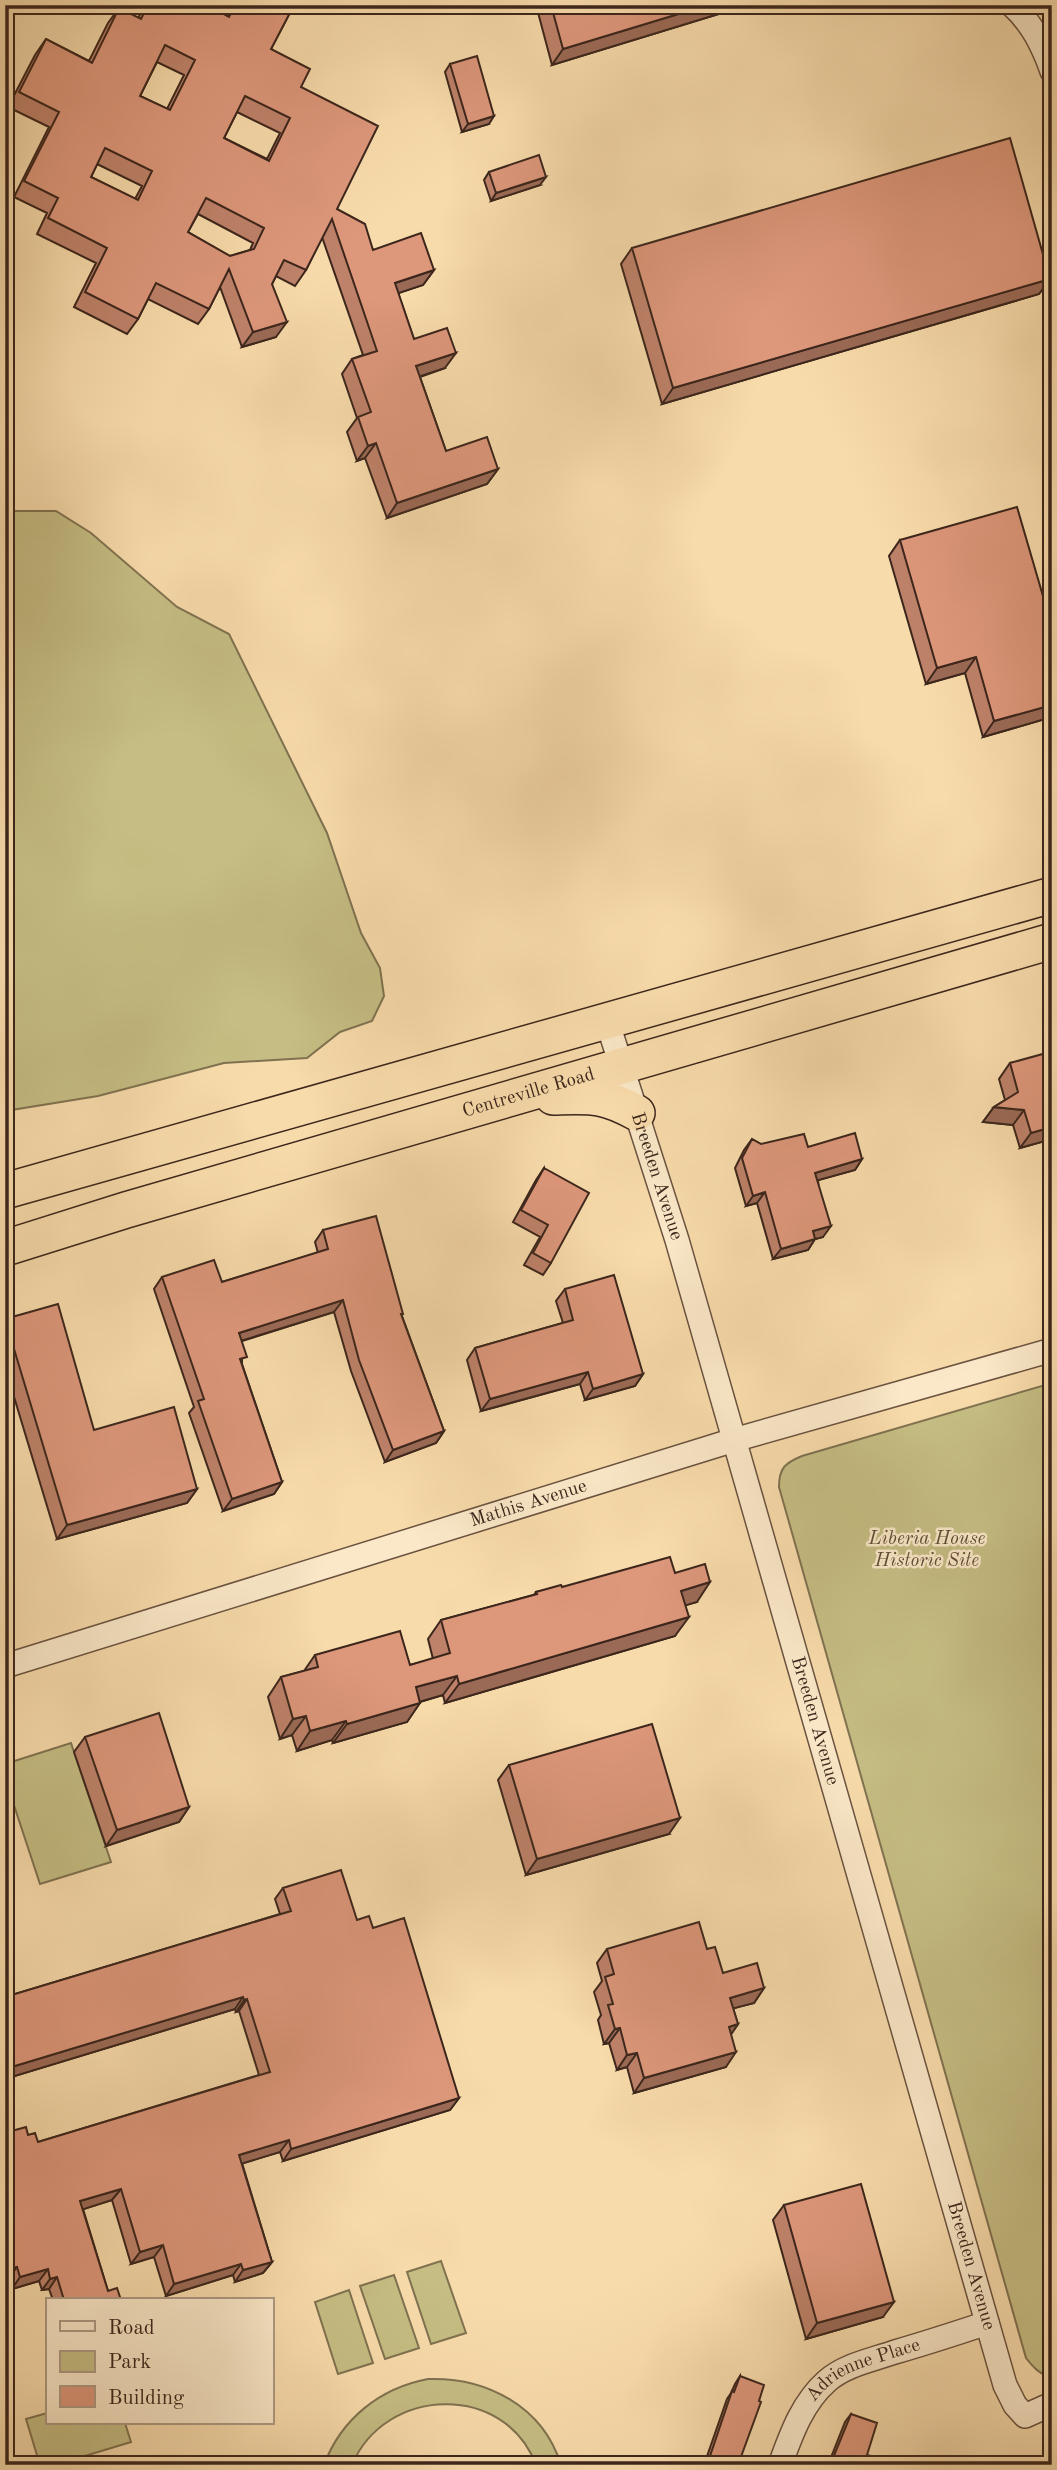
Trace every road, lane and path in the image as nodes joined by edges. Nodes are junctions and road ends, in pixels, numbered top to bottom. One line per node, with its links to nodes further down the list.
1 (1012, 5): 2 (street)
2 (1052, 71)
3 (1052, 895): 5 (highway)
4 (1052, 941): 6 (highway, Centreville Road)
5 (607, 1021): 6 (street, Breeden Avenue); 9 (highway)
6 (622, 1065): 7 (highway, Centreville Road); 8 (street, Breeden Avenue)
7 (501, 1100): 8 (highway); 10 (highway, Centreville Road)
8 (637, 1113): 12 (street, Breeden Avenue)
9 (5, 1191)
10 (5, 1248)
11 (1052, 1350): 12 (street, Mathis Avenue)
12 (734, 1440): 13 (street, Mathis Avenue); 14 (street, Breeden Avenue)
13 (5, 1666)
14 (987, 2323): 15 (street, Breeden Avenue); 16 (street, Adrienne Place)
15 (1052, 2404)
16 (780, 2465)

